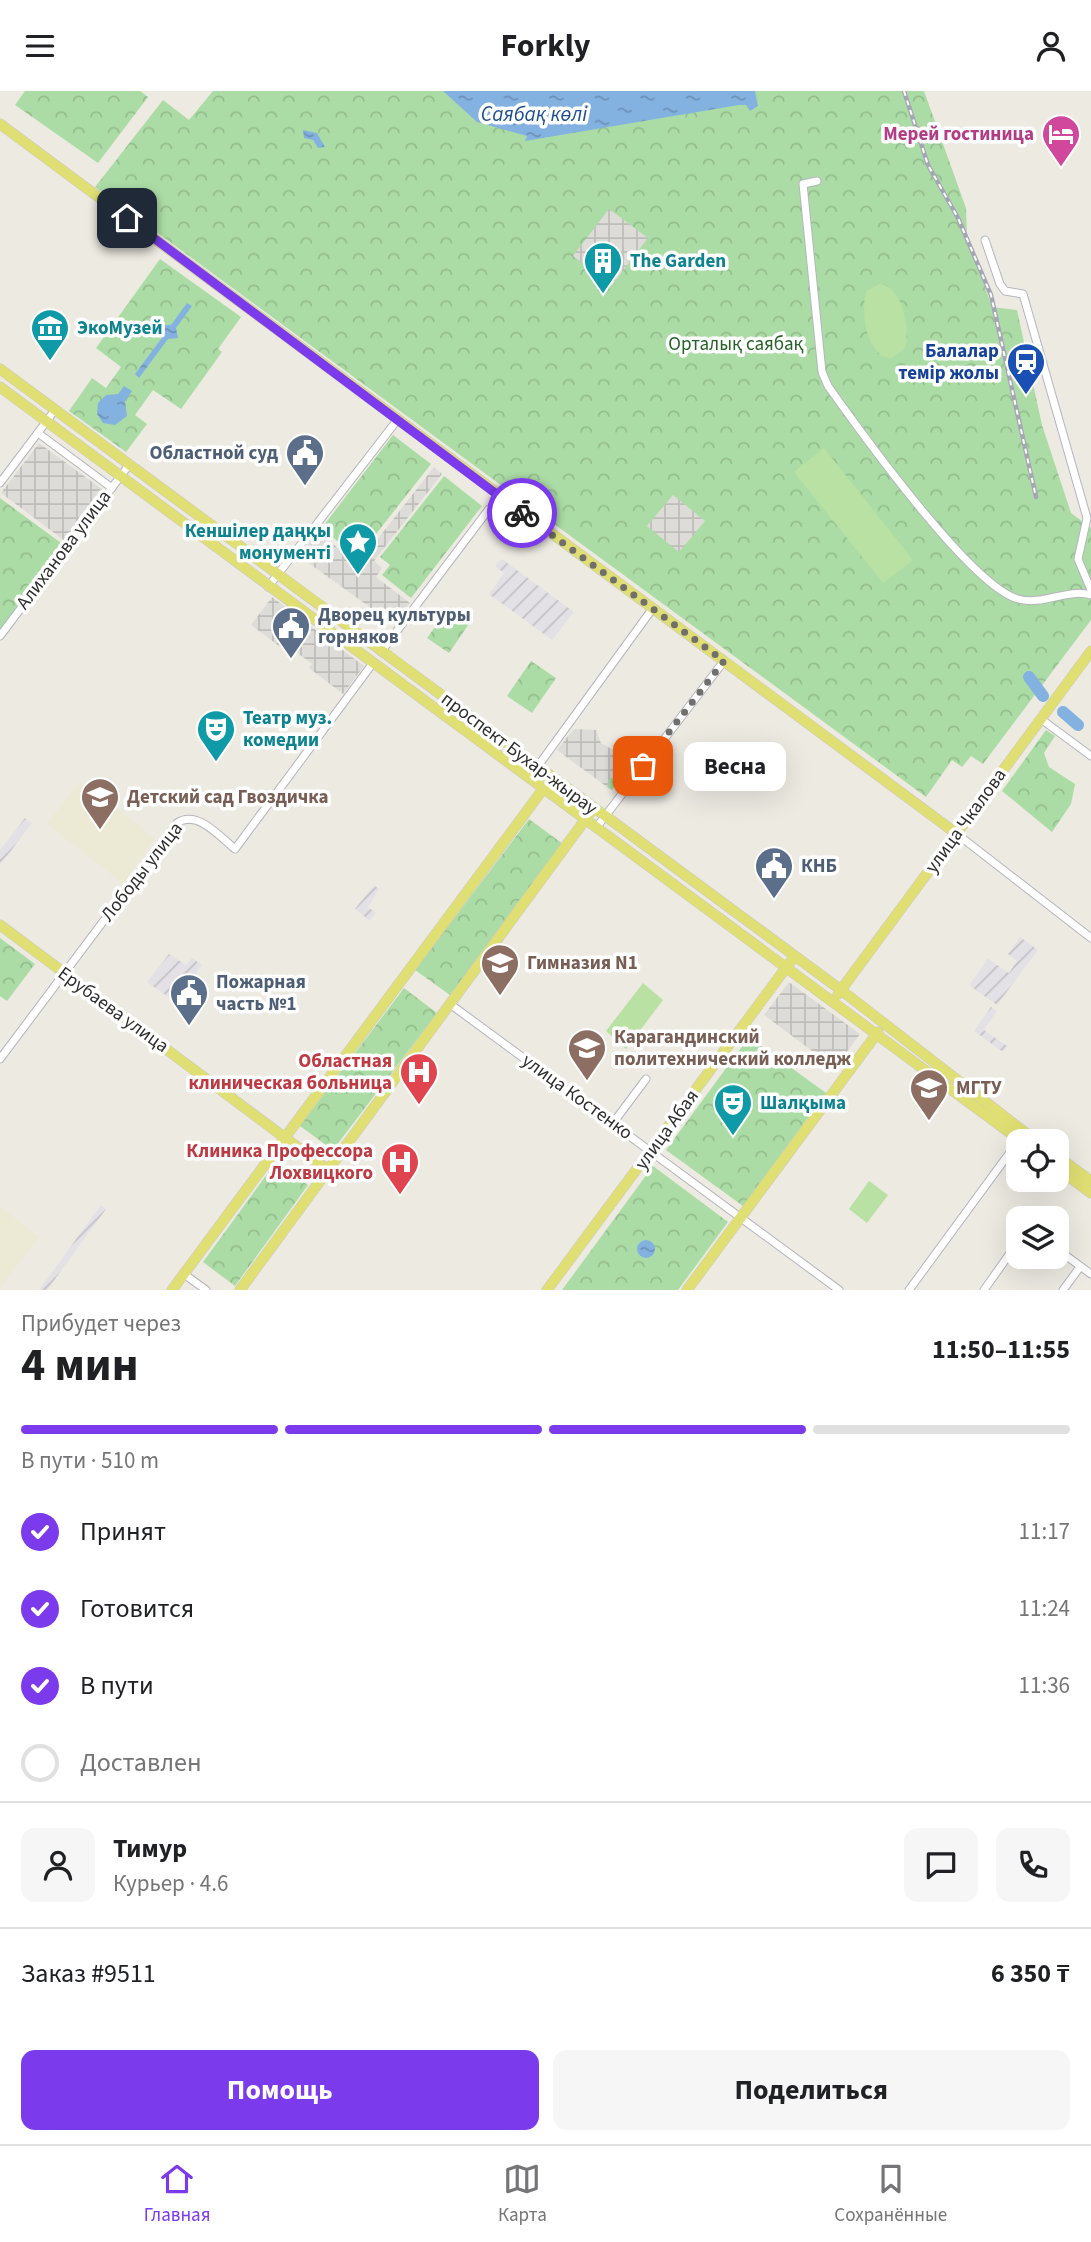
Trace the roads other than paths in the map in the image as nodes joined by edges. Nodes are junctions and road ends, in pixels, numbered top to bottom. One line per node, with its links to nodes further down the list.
1 (0, 124): 7 (main road)
2 (817, 181): 17 (street)
3 (985, 240): 17 (street)
4 (0, 369): 6 (main road, проспект Бухар-жырау)
5 (0, 387): 8 (main road, проспект Бухар-жырау)
6 (55, 410): 8 (street); 10 (main road, проспект Бухар-жырау)
7 (398, 419): 15 (street); 18 (main road)
8 (46, 422): 9 (street); 11 (main road, проспект Бухар-жырау)
9 (38, 433): 12 (street); 13 (street)
10 (129, 465): 11 (street, Алиханова улица); 15 (main road, проспект Бухар-жырау)
11 (120, 477): 13 (street, Алиханова улица); 16 (main road, проспект Бухар-жырау)
12 (0, 484)
13 (112, 488): 19 (street, Алиханова улица)
14 (489, 509): 21 (street)
15 (276, 576): 16 (street); 21 (main road, проспект Бухар-жырау)
16 (267, 587): 23 (main road, проспект Бухар-жырау)
17 (1091, 593)
18 (653, 608): 22 (main road); 26 (street)
19 (0, 636)
20 (1091, 651): 24 (main road, улица Чкалова)
21 (381, 652): 26 (main road, проспект Бухар-жырау)
22 (724, 661): 30 (street); 33 (main road)
23 (373, 663): 28 (main road, проспект Бухар-жырау); 38 (street, Лободы улица)
24 (1041, 719): 25 (street); 33 (main road, улица Чкалова)
25 (1091, 755)
26 (538, 766): 27 (main road, проспект Бухар-жырау)
27 (552, 777): 28 (main road); 29 (main road, проспект Бухар-жырау)
28 (543, 789): 31 (main road, проспект Бухар-жырау); 49 (main road)
29 (593, 809): 30 (main road, проспект Бухар-жырау); 31 (main road)
30 (604, 817): 32 (street); 36 (main road, проспект Бухар-жырау)
31 (585, 820): 32 (main road, проспект Бухар-жырау); 40 (main road)
32 (596, 828): 37 (main road, проспект Бухар-жырау)
33 (957, 834): 35 (street); 39 (main road, улица Чкалова)
34 (0, 925): 38 (main road, Ерубаева улица)
35 (1091, 938)
36 (794, 957): 37 (main road, улица Абая); 39 (main road, проспект Бухар-жырау)
37 (786, 969): 41 (main road, проспект Бухар-жырау); 50 (main road, улица Абая)
38 (64, 974): 44 (street, Лободы улица); 49 (main road, Ерубаева улица)
39 (841, 990): 41 (main road, улица Чкалова); 42 (main road, проспект Бухар-жырау)
40 (450, 1003): 46 (street, улица Костенко); 53 (main road)
41 (832, 1003): 43 (main road, проспект Бухар-жырау)
42 (885, 1023): 43 (main road); 48 (main road, проспект Бухар-жырау)
43 (876, 1035): 47 (main road, проспект Бухар-жырау); 57 (main road)
44 (0, 1059)
45 (646, 1079): 46 (street)
46 (613, 1123): 50 (street, улица Костенко)
47 (1009, 1129)
48 (1011, 1129)
49 (286, 1137): 53 (main road, Ерубаева улица); 61 (main road)
50 (652, 1152): 57 (street, улица Костенко); 66 (main road, улица Абая)
51 (1006, 1160): 69 (street)
52 (1069, 1165): 55 (main road)
53 (328, 1170): 65 (main road)
54 (1069, 1177): 56 (main road)
55 (1091, 1181)
56 (1091, 1193)
57 (740, 1217): 67 (main road); 68 (street, улица Костенко)
58 (1069, 1258): 60 (street)
59 (1006, 1259): 70 (street)
60 (1080, 1267): 62 (street); 71 (street)
61 (184, 1274): 63 (main road); 64 (street)
62 (1091, 1274)
63 (172, 1290)
64 (206, 1290)
65 (240, 1290)
66 (547, 1290)
67 (687, 1290)
68 (839, 1290)
69 (909, 1290)
70 (984, 1290)
71 (1063, 1290)

